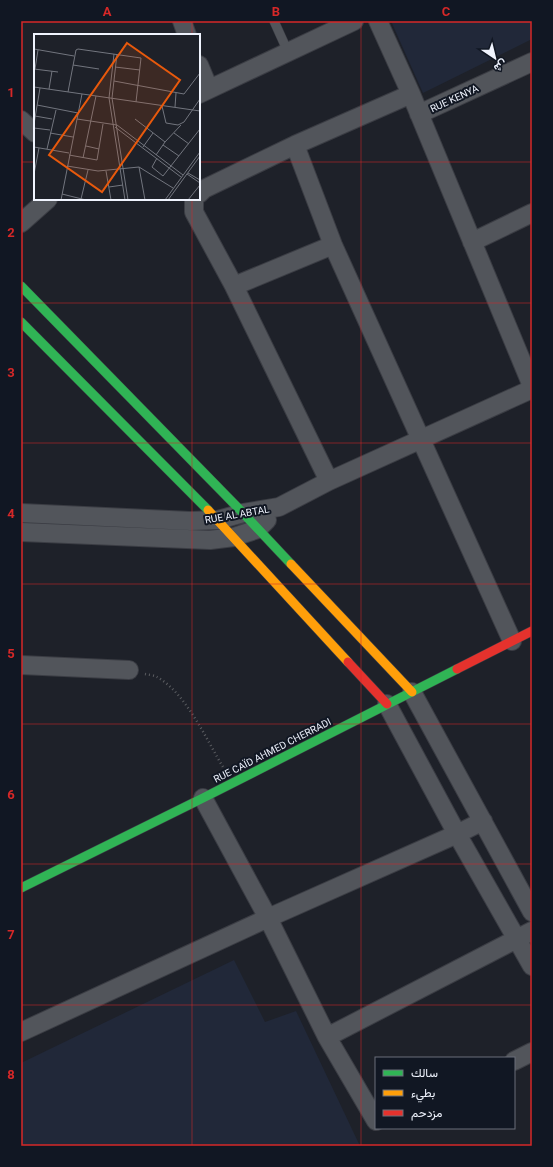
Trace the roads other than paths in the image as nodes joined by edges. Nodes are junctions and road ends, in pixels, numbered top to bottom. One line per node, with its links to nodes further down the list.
1 (182, 21): 5 (street)
2 (274, 21): 6 (lane)
3 (354, 21): 6 (street)
4 (378, 21): 10 (street)
5 (187, 34)
6 (288, 52): 9 (street)
7 (532, 62): 11 (street, RUE KENYA)
8 (200, 70): 9 (street)
9 (204, 92)
10 (411, 94): 11 (street); 14 (street)
11 (419, 114): 20 (street)
12 (21, 120): 13 (street)
13 (34, 132)
14 (295, 145): 15 (street); 21 (street)
15 (200, 192)
16 (47, 200): 19 (street)
17 (197, 200): 23 (street)
18 (532, 214): 20 (street)
19 (21, 223)
20 (472, 242): 25 (street)
21 (333, 245): 23 (street); 27 (street)
22 (21, 286): 31 (street)
23 (234, 286): 28 (street)
24 (21, 322): 32 (street)
25 (532, 386)
26 (532, 389): 27 (street)
27 (420, 440): 28 (street); 37 (street)
28 (329, 481): 29 (street)
29 (279, 507): 31 (street, RUE AL ABTAL); 33 (street, RUE AL ABTAL)
30 (21, 513): 32 (street, RUE AL ABTAL)
31 (243, 513): 32 (street, RUE AL ABTAL); 33 (street)
32 (218, 520): 35 (street)
33 (258, 529): 35 (street, RUE AL ABTAL); 40 (street)
34 (21, 532): 35 (street, RUE AL ABTAL)
35 (234, 537): 41 (street)
36 (532, 631): 37 (street, RUE CAÏD AHMED CHERRADI)
37 (512, 641): 40 (street, RUE CAÏD AHMED CHERRADI)
38 (21, 665): 39 (street)
39 (129, 670)
40 (412, 692): 41 (street, RUE CAÏD AHMED CHERRADI); 43 (street)
41 (388, 704): 42 (street, RUE CAÏD AHMED CHERRADI); 44 (street)
42 (203, 798): 45 (street, RUE CAÏD AHMED CHERRADI); 47 (street)
43 (483, 821): 44 (street); 46 (street)
44 (457, 834): 47 (street); 48 (street)
45 (21, 888)
46 (532, 912)
47 (268, 918): 50 (street); 51 (street)
48 (525, 935): 49 (street); 51 (street)
49 (532, 966)
50 (21, 1032)
51 (328, 1037): 54 (street)
52 (532, 1052): 53 (street)
53 (515, 1060)
54 (375, 1119)

